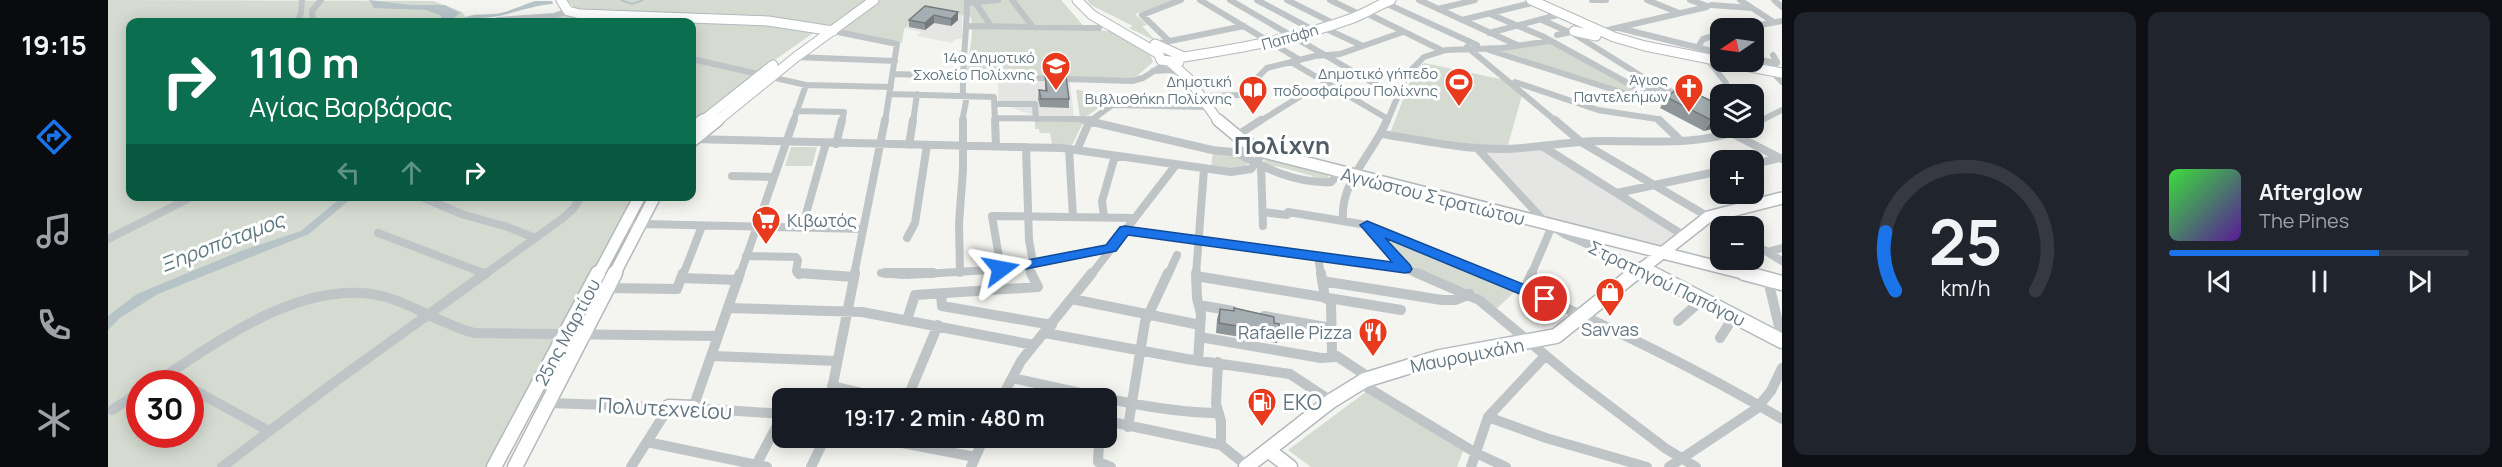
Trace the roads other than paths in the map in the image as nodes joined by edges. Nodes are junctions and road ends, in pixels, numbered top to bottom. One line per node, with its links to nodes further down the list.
1 (302, 0): 39 (street)
2 (321, 0): 40 (street)
3 (561, 0): 34 (street)
4 (863, 0): 57 (street)
5 (874, 0): 60 (street)
6 (998, 0): 27 (street)
7 (1011, 0): 54 (street)
8 (1077, 0): 32 (street, Αγνώστου Στρατιώτου)
9 (1181, 0): 77 (street)
10 (1200, 0): 52 (street)
11 (1230, 0): 65 (street)
12 (1257, 0): 58 (street)
13 (1287, 0): 49 (street)
14 (1330, 0): 35 (street)
15 (1419, 0): 33 (street)
16 (1450, 0): 28 (street)
17 (1475, 0): 28 (street)
18 (1592, 0): 19 (street)
19 (1606, 0)
20 (1647, 0): 36 (street)
21 (1690, 0): 29 (street)
22 (1740, 0): 31 (street)
23 (1774, 0): 30 (street)
24 (1388, 1): 35 (street, Παπάφη); 73 (street)
25 (1533, 1): 37 (street); 38 (street)
26 (967, 2): 27 (street); 50 (street)
27 (975, 2): 51 (street)
28 (1459, 4): 33 (street)
29 (1708, 4): 31 (street); 36 (street)
30 (1782, 7)
31 (1752, 8): 46 (street)
32 (1087, 9): 77 (street, Αγνώστου Στρατιώτου); 77 (street, Αγνώστου Στρατιώτου)
33 (1438, 9): 45 (street)
34 (568, 11): 41 (street); 42 (street)
35 (1362, 13): 49 (street, Παπάφη); 61 (street)
36 (1680, 13): 55 (street)
37 (1490, 14): 45 (street); 53 (street)
38 (1561, 14): 44 (street); 59 (street)
39 (299, 18)
40 (313, 18)
41 (526, 18)
42 (605, 18)
43 (696, 20): 57 (street)
44 (1542, 20): 53 (street); 62 (street)
45 (1462, 21): 63 (street)
46 (1772, 21): 47 (street); 48 (street)
47 (1782, 21)
48 (1764, 23)
49 (1335, 24): 58 (street, Παπάφη)
50 (967, 26): 51 (street); 96 (street)
51 (992, 26): 54 (street)
52 (1244, 26): 68 (street); 77 (street)
53 (1518, 26): 63 (street); 67 (street)
54 (1033, 27): 56 (street)
55 (1618, 27): 59 (street); 74 (street)
56 (1099, 28)
57 (822, 29): 60 (street); 94 (street)
58 (1319, 29): 65 (street, Παπάφη); 70 (street)
59 (1595, 30): 62 (street); 71 (street)
60 (833, 31): 80 (street); 86 (street)
61 (1403, 32): 70 (street); 75 (street)
62 (1571, 32): 64 (street); 71 (street); 102 (street)
63 (1489, 33): 69 (street)
64 (1557, 35)
65 (1294, 37): 68 (street, Παπάφη); 79 (street)
66 (1710, 37): 74 (street)
67 (1550, 41): 69 (street); 104 (street)
68 (1272, 43): 81 (street, Παπάφη); 85 (street)
69 (1518, 45): 73 (street)
70 (1363, 46): 79 (street)
71 (1645, 46): 82 (street)
72 (1467, 47): 73 (street); 75 (street); 97 (street)
73 (1483, 48): 104 (street)
74 (1699, 49): 76 (street); 82 (street)
75 (1441, 50): 105 (street)
76 (1710, 51)
77 (1166, 55): 81 (street); 91 (street); 95 (street, Αγνώστου Στρατιώτου); 98 (street)
78 (1773, 55): 90 (street)
79 (1326, 56): 85 (street); 105 (street)
80 (796, 57): 86 (street); 94 (street)
81 (1184, 57): 109 (street, Αγνώστου Στρατιώτου)
82 (1705, 58): 84 (street); 100 (street)
83 (696, 59): 94 (street)
84 (1710, 59)
85 (1300, 60): 87 (street)
86 (895, 61): 93 (street)
87 (1291, 62): 109 (street); 116 (street)
88 (1764, 63): 90 (street)
89 (1764, 66): 90 (street)
90 (1774, 67): 92 (street); 99 (street)
91 (1153, 71): 95 (street); 98 (street)
92 (1782, 73)
93 (893, 74): 96 (street); 103 (street)
94 (766, 75): 101 (street); 121 (street)
95 (1187, 76): 112 (street, Αγνώστου Στρατιώτου)
96 (963, 77): 98 (street); 108 (street)
97 (1509, 80): 127 (street); 128 (street)
98 (1132, 81)
99 (1782, 82)
100 (1726, 84)
101 (806, 85): 103 (street); 114 (street)
102 (1661, 87): 104 (street); 110 (street)
103 (890, 90): 106 (street); 132 (street)
104 (1644, 92)
105 (1398, 93): 116 (street)
106 (917, 94): 108 (street); 133 (street)
107 (1304, 94): 123 (street)
108 (965, 96): 111 (street); 135 (street)
109 (1208, 96): 119 (street, Αγνώστου Στρατιώτου)
110 (1691, 99)
111 (995, 101): 115 (street); 118 (street)
112 (1207, 107): 119 (street, Αγνώστου Στρατιώτου); 120 (street)
113 (1782, 110): 117 (street)
114 (796, 111): 129 (street); 131 (street)
115 (996, 118): 118 (street); 136 (street)
116 (1388, 118): 122 (street)
117 (1764, 118)
118 (1036, 119): 120 (street)
119 (1219, 119): 123 (street, Αγνώστου Στρατιώτου)
120 (1089, 121): 140 (street); 142 (street)
121 (696, 134)
122 (1382, 134): 139 (street); 152 (street)
123 (1236, 136): 141 (street, Αγνώστου Στρατιώτου)
124 (696, 137): 129 (street)
125 (1713, 138): 127 (street)
126 (1740, 138): 144 (street)
127 (1680, 140): 128 (street)
128 (1581, 142): 137 (street); 154 (street)
129 (786, 143): 130 (street); 153 (street)
130 (826, 143): 131 (street); 176 (street)
131 (836, 144): 132 (street)
132 (880, 144): 133 (street); 177 (street)
133 (909, 145): 134 (street)
134 (927, 145): 135 (street); 182 (street)
135 (962, 146): 136 (street); 199 (street)
136 (996, 146): 138 (street)
137 (1542, 146): 139 (street); 155 (street)
138 (1026, 147): 140 (street); 163 (street)
139 (1478, 148): 174 (street, Στρατηγού Παπάγου)
140 (1073, 149): 143 (street); 164 (street)
141 (1260, 151): 142 (street); 147 (street); 149 (street, Αγνώστου Στρατιώτου)
142 (1235, 152): 147 (street)
143 (1115, 156): 146 (street); 165 (street)
144 (1781, 158): 145 (street)
145 (1764, 162)
146 (1175, 165): 148 (street); 167 (street)
147 (1258, 165): 148 (street); 149 (street); 162 (street)
148 (1204, 169): 184 (street)
149 (1340, 172): 152 (street, Αγνώστου Στρατιώτου)
150 (1710, 173): 154 (street)
151 (732, 176): 153 (street)
152 (1354, 176): 168 (street); 174 (street, Αγνώστου Στρατιώτου)
153 (774, 177): 175 (street)
154 (1656, 186): 155 (street); 166 (street)
155 (1617, 193): 180 (street)
156 (1782, 198): 166 (street, Μαυρομιχάλη)
157 (184, 201): 183 (street)
158 (431, 201): 181 (street)
159 (578, 201): 181 (street)
160 (637, 201): 171 (street, 25ης Μαρτίου)
161 (652, 201): 169 (street, 25ης Μαρτίου)
162 (1263, 212): 168 (street); 173 (street)
163 (1028, 216): 164 (street); 194 (street); 196 (street)
164 (1073, 217): 165 (street)
165 (1104, 217): 167 (street)
166 (1708, 217): 180 (street, Μαυρομιχάλη)
167 (1134, 218): 178 (street)
168 (1343, 219): 170 (street)
169 (640, 224): 171 (street); 172 (street); 208 (street, 25ης Μαρτίου)
170 (1367, 225): 197 (street); 209 (street)
171 (624, 226): 232 (street, 25ης Μαρτίου)
172 (702, 226): 175 (street); 203 (street)
173 (1263, 226)
174 (1552, 226): 189 (street, Αγνώστου Στρατιώτου); 195 (street, Στρατηγού Παπάγου); 209 (street)
175 (757, 227): 176 (street); 191 (street)
176 (802, 228): 177 (street)
177 (863, 230): 202 (street)
178 (1125, 230): 184 (street); 185 (street)
179 (378, 233): 200 (street)
180 (1683, 235): 189 (street, Μαυρομιχάλη)
181 (535, 238): 200 (street)
182 (907, 238)
183 (108, 239)
184 (1198, 240): 192 (street); 201 (street)
185 (1111, 248): 194 (street); 213 (street)
186 (1782, 248): 188 (street)
187 (1764, 250): 188 (street)
188 (1767, 252): 193 (street)
189 (1659, 254): 195 (street, Μαυρομιχάλη); 205 (street, Αγνώστου Στρατιώτου)
190 (1177, 255): 221 (street)
191 (746, 256): 202 (street); 204 (street)
192 (1318, 257): 197 (street); 206 (street)
193 (1782, 261)
194 (1030, 263): 196 (street); 210 (street)
195 (1641, 268): 214 (street, Στρατηγού Παπάγου); 223 (street, Μαυρομιχάλη)
196 (1001, 269): 199 (street)
197 (1405, 269): 211 (street)
198 (881, 273): 199 (street)
199 (960, 273)
200 (486, 274): 220 (street)
201 (1196, 276): 212 (street); 215 (street)
202 (854, 277): 218 (street)
203 (681, 278): 204 (street); 208 (street)
204 (738, 280): 216 (street)
205 (1768, 280): 207 (street, Αγνώστου Στρατιώτου); 237 (street)
206 (1322, 281): 211 (street); 212 (street)
207 (1782, 283)
208 (607, 288): 233 (street, 25ης Μαρτίου)
209 (1526, 290): 223 (street)
210 (941, 293): 225 (street); 227 (street)
211 (1470, 294): 238 (street)
212 (1325, 298): 217 (street); 230 (street)
213 (1072, 299): 221 (street); 227 (street)
214 (1703, 300): 224 (street, Στρατηγού Παπάγου); 226 (street)
215 (1199, 305): 219 (street); 229 (street)
216 (728, 308): 218 (street); 234 (street)
217 (1401, 310)
218 (847, 311): 225 (street); 244 (street)
219 (1243, 313)
220 (428, 315): 232 (street); 248 (street); 270 (street)
221 (1147, 315): 229 (street); 240 (street)
222 (1254, 315): 230 (street)
223 (1583, 316): 238 (street, Μαυρομιχάλη); 260 (street)
224 (1734, 316): 236 (street); 237 (street, Στρατηγού Παπάγου)
225 (907, 320): 228 (street)
226 (1678, 321)
227 (1052, 324): 231 (street)
228 (938, 325): 239 (street); 253 (street)
229 (1200, 325): 235 (street)
230 (1331, 328): 242 (street)
231 (1045, 333): 239 (street); 240 (street)
232 (566, 334): 233 (street); 285 (street, 25ης Μαρτίου)
233 (584, 334): 234 (street); 259 (street, 25ης Μαρτίου)
234 (718, 336): 241 (street)
235 (1200, 338): 242 (street); 245 (street)
236 (1720, 338)
237 (1782, 340)
238 (1530, 342): 243 (street); 250 (street, Μαυρομιχάλη)
239 (1034, 345): 249 (street)
240 (1138, 351): 245 (street); 258 (street)
241 (712, 356): 244 (street); 262 (street)
242 (1336, 357): 250 (street)
243 (1544, 357): 266 (street); 280 (street)
244 (837, 361): 251 (street)
245 (1198, 361): 246 (street)
246 (1218, 362): 257 (street); 265 (street)
247 (1782, 368): 260 (street)
248 (174, 370)
249 (1012, 378): 254 (street); 258 (street)
250 (1365, 380): 257 (street, Μαυρομιχάλη); 279 (street)
251 (832, 386): 252 (street)
252 (841, 388)
253 (912, 388)
254 (1007, 388)
255 (204, 396): 270 (street)
256 (126, 401): 263 (street)
257 (1332, 401): 278 (street, Μαυρομιχάλη)
258 (1130, 402): 265 (street); 269 (street)
259 (548, 403): 261 (street, Πολυτεχνείου); 286 (street, 25ης Μαρτίου)
260 (1760, 405): 267 (street); 280 (street)
261 (669, 407): 262 (street, Πολυτεχνείου); 272 (street)
262 (693, 408): 264 (street, Πολυτεχνείου)
263 (112, 410)
264 (772, 413)
265 (1219, 413): 273 (street)
266 (1488, 417): 279 (street); 293 (street)
267 (1782, 419)
268 (1117, 424): 269 (street)
269 (1128, 427): 273 (street)
270 (269, 431): 284 (street)
271 (772, 438): 282 (street)
272 (647, 442): 282 (street); 287 (street)
273 (1221, 445): 283 (street)
274 (820, 448): 288 (street)
275 (912, 448): 281 (street)
276 (980, 448): 281 (street)
277 (1098, 448): 289 (street)
278 (1268, 450): 283 (street, Μαυρομιχάλη); 290 (street)
279 (1476, 453): 291 (street); 292 (street)
280 (1681, 459): 294 (street); 295 (street)
281 (973, 465)
282 (759, 466)
283 (1247, 466)
284 (222, 467)
285 (494, 467)
286 (515, 467)
287 (631, 467)
288 (811, 467)
289 (1112, 467)
290 (1290, 467)
291 (1471, 467)
292 (1506, 467)
293 (1647, 467)
294 (1669, 467)
295 (1696, 467)

